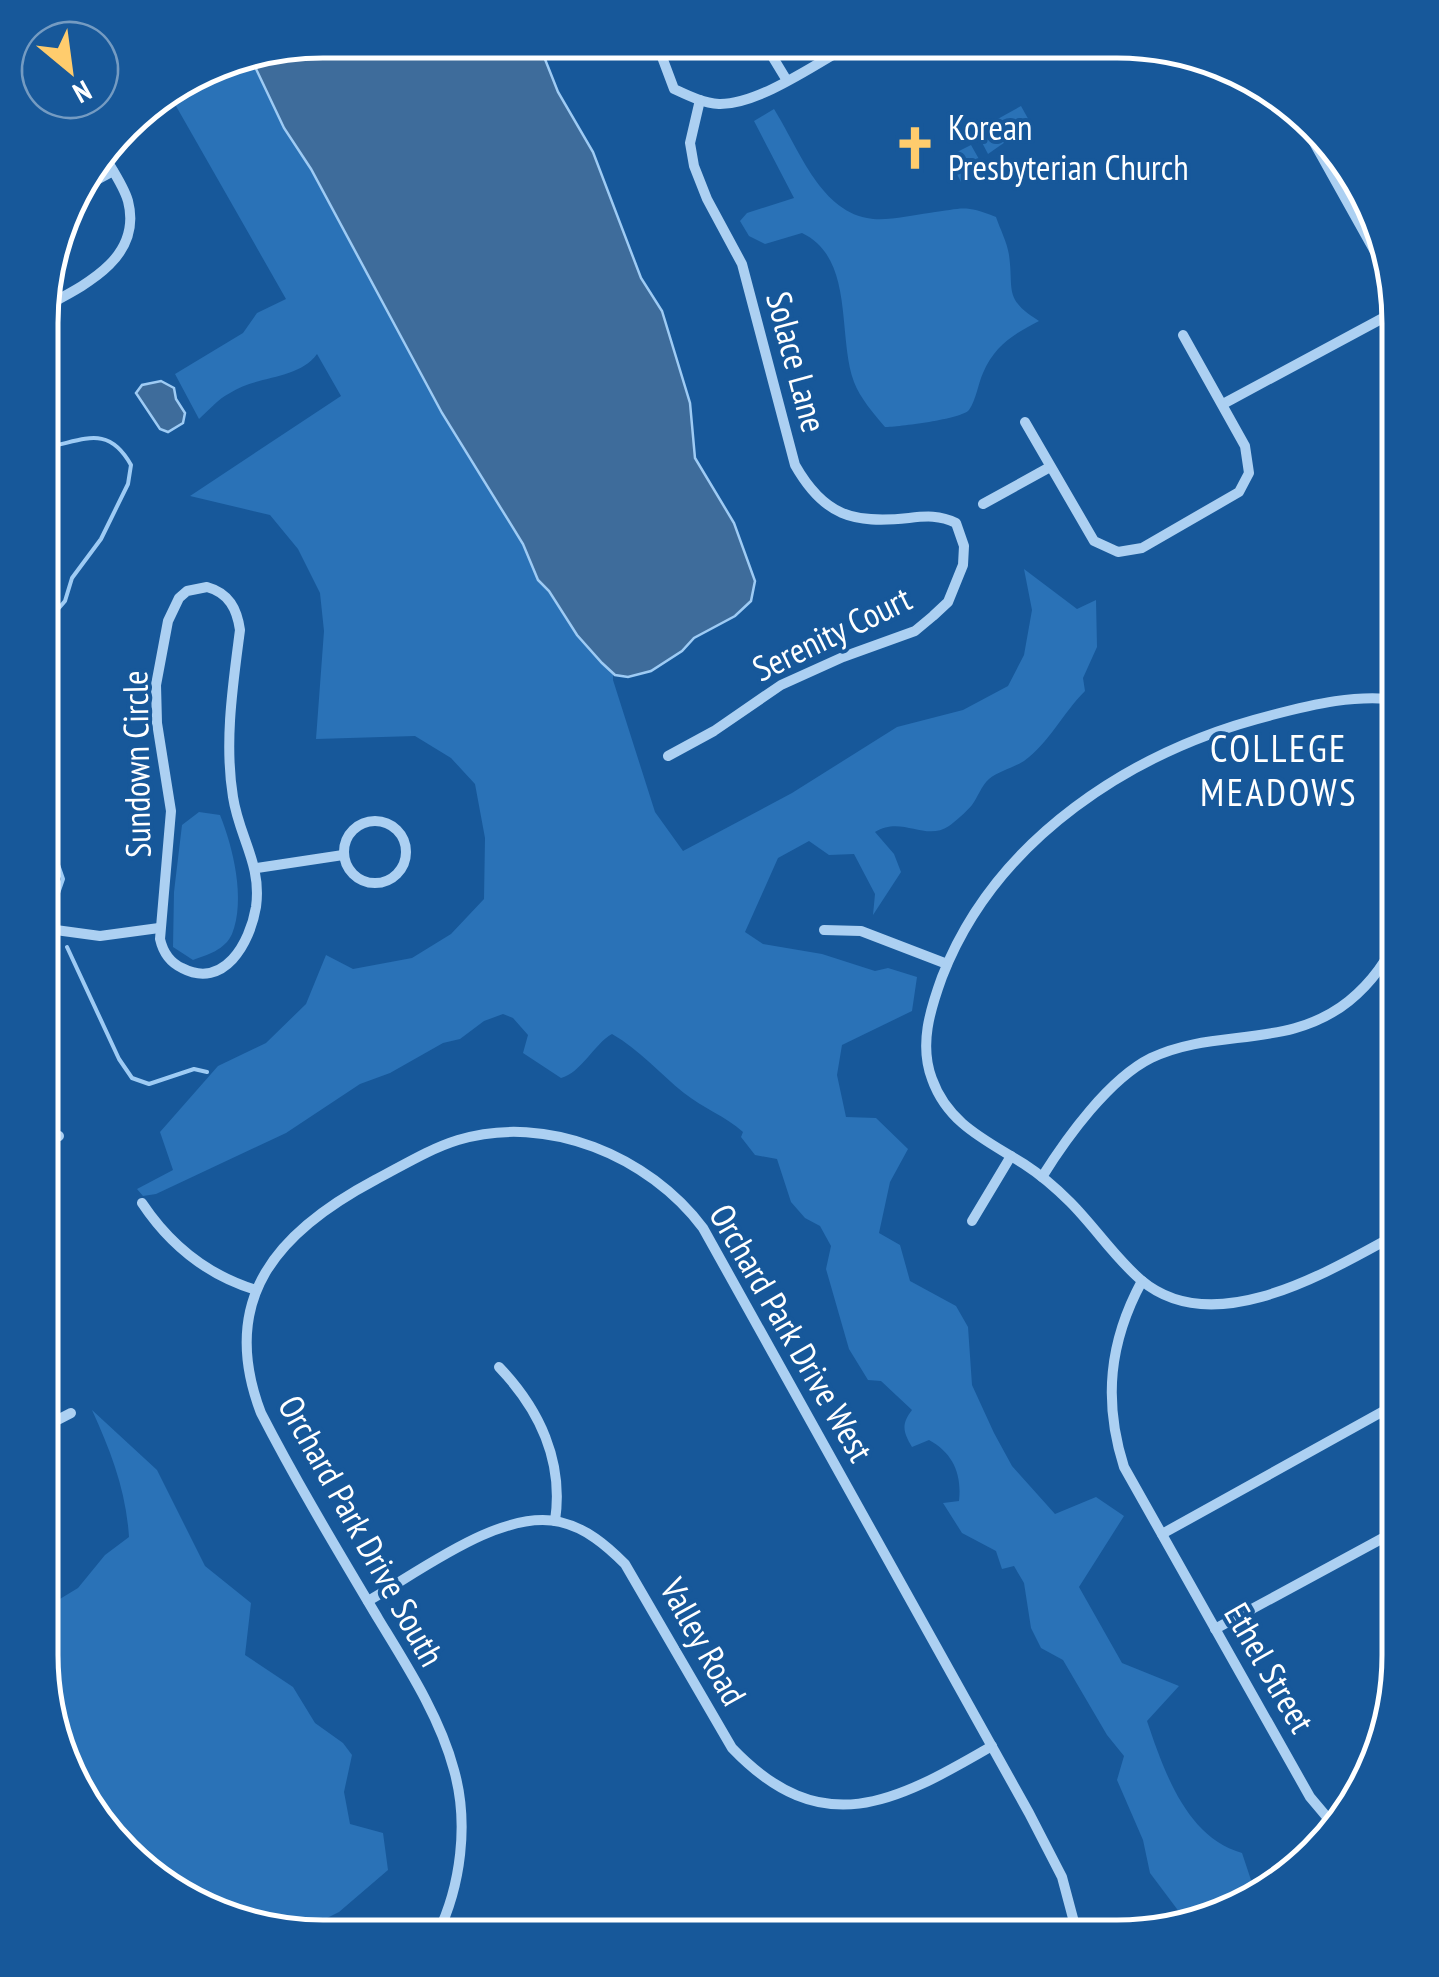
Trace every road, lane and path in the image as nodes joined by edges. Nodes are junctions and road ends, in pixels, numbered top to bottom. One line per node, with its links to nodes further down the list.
1 (662, 58): 5 (street)
2 (774, 58): 4 (street)
3 (826, 58): 4 (street)
4 (786, 79): 5 (street)
5 (700, 100): 18 (street, Solace Lane)
6 (1322, 156): 10 (street)
7 (109, 165): 8 (street)
8 (112, 171): 9 (street); 11 (street)
9 (102, 177)
10 (1366, 235)
11 (59, 299)
12 (1382, 319): 14 (street)
13 (1183, 335): 14 (street)
14 (1223, 404): 16 (street)
15 (1025, 422): 16 (street)
16 (1050, 467): 17 (street)
17 (983, 504)
18 (956, 523): 20 (street, Serenity Court)
19 (1382, 700): 26 (street)
20 (668, 756)
21 (343, 855): 21 (street); 22 (street)
22 (256, 868): 23 (street, Sundown Circle); 23 (street, Sundown Circle)
23 (159, 928): 24 (street)
24 (58, 930)
25 (824, 930): 26 (street)
26 (947, 964): 28 (street)
27 (1382, 964): 29 (street)
28 (1011, 1156): 29 (street); 31 (street)
29 (1042, 1176): 33 (street)
30 (142, 1203): 34 (street)
31 (972, 1221)
32 (1381, 1240): 33 (street)
33 (1142, 1282): 40 (street, Ethel Street)
34 (256, 1290): 42 (street, Orchard Park Drive South); 44 (street, Orchard Park Drive West)
35 (499, 1367): 39 (street)
36 (1381, 1412): 40 (street)
37 (71, 1413): 38 (street)
38 (58, 1420)
39 (555, 1521): 42 (street, Valley Road); 44 (street, Valley Road)
40 (1162, 1534): 43 (street, Ethel Street)
41 (1381, 1539): 43 (street)
42 (368, 1601): 46 (street, Orchard Park Drive South)
43 (1215, 1629): 45 (street, Ethel Street)
44 (992, 1746): 47 (street, Orchard Park Drive West)
45 (1326, 1816)
46 (444, 1920)
47 (1073, 1920)

